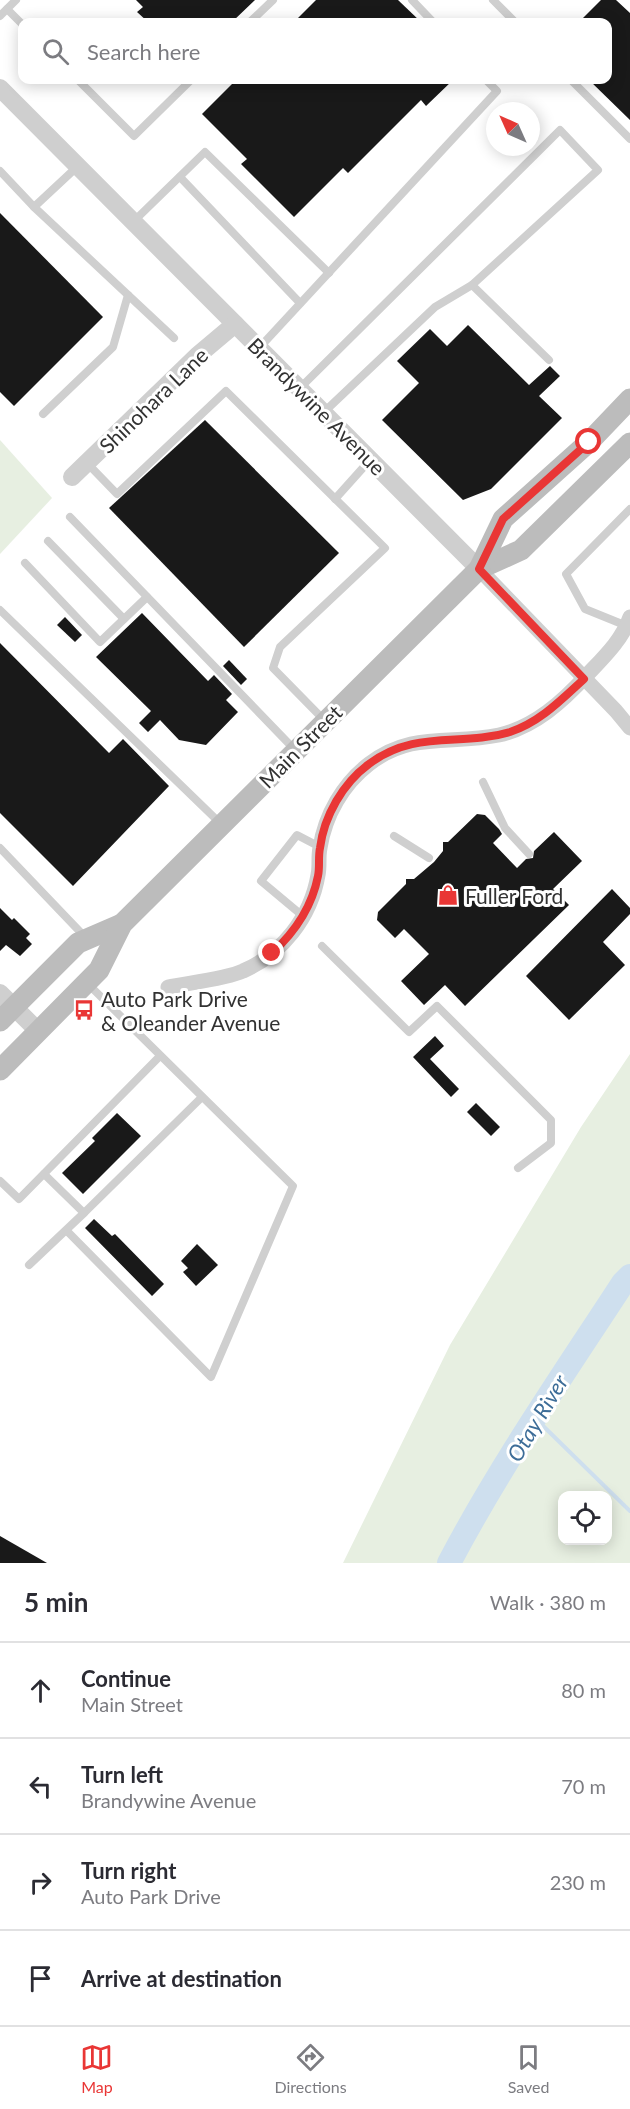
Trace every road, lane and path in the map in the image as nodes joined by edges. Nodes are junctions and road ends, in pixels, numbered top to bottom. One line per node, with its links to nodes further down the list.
1 (16, 0): 5 (lane)
2 (273, 0): 7 (lane)
3 (412, 0): 8 (lane)
4 (493, 0): 9 (lane)
5 (7, 9): 6 (lane); 10 (lane)
6 (0, 16)
7 (254, 18)
8 (429, 18)
9 (511, 18)
10 (18, 20)
11 (82, 84): 12 (lane)
12 (187, 84)
13 (490, 84): 22 (lane)
14 (575, 84): 16 (lane)
15 (0, 88): 17 (street, Brandywine Avenue)
16 (630, 139)
17 (78, 166): 20 (lane); 21 (street, Brandywine Avenue)
18 (0, 171): 20 (lane)
19 (180, 177): 21 (lane); 22 (lane); 25 (lane)
20 (34, 207): 24 (lane)
21 (133, 222): 26 (street, Brandywine Avenue)
22 (329, 273): 25 (lane)
23 (472, 285): 29 (lane); 30 (lane); 32 (lane)
24 (128, 295): 27 (lane); 33 (lane)
25 (300, 303): 28 (lane)
26 (235, 324): 28 (street, Brandywine Avenue); 36 (street, Shinohara Lane)
27 (174, 338)
28 (259, 348): 30 (street, Brandywine Avenue)
29 (549, 360)
30 (299, 389): 32 (street, Brandywine Avenue)
31 (630, 399): 43 (main road, Main Street)
32 (323, 413): 35 (street, Brandywine Avenue)
33 (43, 414)
34 (630, 443): 43 (main road, Main Street)
35 (370, 460): 38 (lane); 43 (street, Brandywine Avenue)
36 (87, 463): 37 (street, Shinohara Lane); 38 (lane)
37 (72, 477)
38 (335, 499): 49 (lane)
39 (630, 509): 47 (lane)
40 (70, 518): 44 (lane)
41 (48, 540): 46 (lane)
42 (25, 563): 46 (lane)
43 (479, 569): 48 (street, Brandywine Avenue); 49 (main road, Main Street)
44 (147, 597): 46 (lane); 51 (lane)
45 (0, 610): 53 (lane)
46 (124, 619)
47 (629, 621): 48 (street)
48 (584, 679): 50 (street, Brandywine Avenue); 55 (street)
49 (325, 721): 51 (main road, Main Street)
50 (630, 728)
51 (296, 751): 53 (main road, Main Street)
52 (483, 782): 57 (lane)
53 (222, 825): 60 (main road, Main Street)
54 (394, 836): 58 (lane)
55 (320, 847): 59 (street); 59 (lane)
56 (0, 848): 61 (lane)
57 (529, 854)
58 (429, 858)
59 (304, 917): 64 (street)
60 (122, 924): 61 (main road, Main Street); 63 (main road, Main Street)
61 (87, 939): 65 (main road, Main Street)
62 (322, 946): 70 (lane)
63 (86, 983): 66 (main road, Main Street); 67 (lane)
64 (168, 987)
65 (5, 1007): 66 (street)
66 (38, 1031): 68 (main road, Main Street)
67 (160, 1056): 69 (lane); 71 (lane)
68 (0, 1070)
69 (202, 1097): 73 (lane); 74 (lane)
70 (518, 1168)
71 (44, 1174): 72 (lane); 73 (lane)
72 (0, 1181)
73 (84, 1213): 74 (lane)
74 (67, 1231): 75 (lane)
75 (29, 1265)

